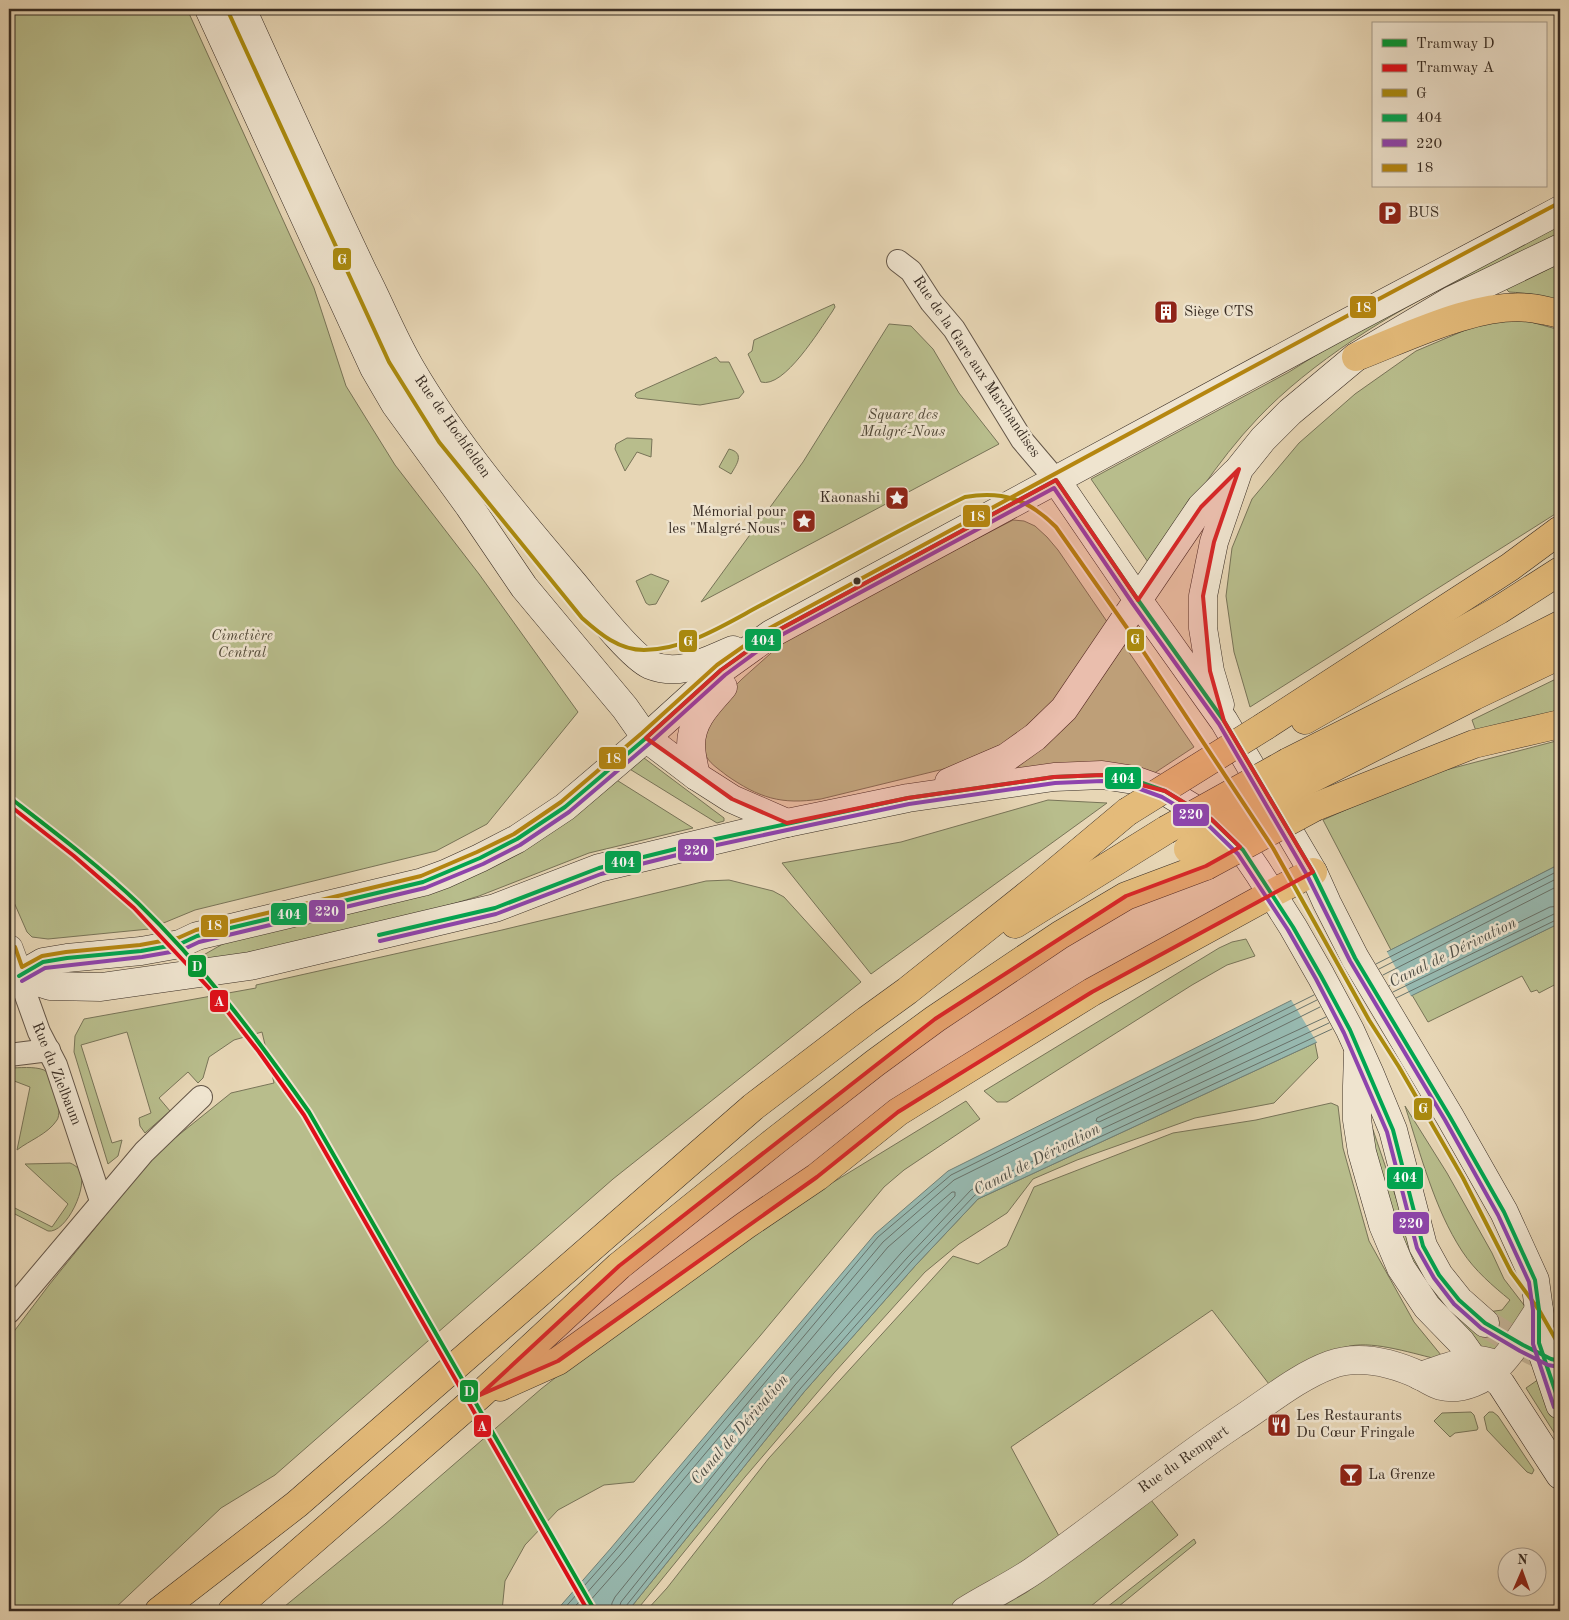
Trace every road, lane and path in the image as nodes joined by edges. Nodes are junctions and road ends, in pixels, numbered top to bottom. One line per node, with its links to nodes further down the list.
1 (209, 9): 19 (main road)
2 (242, 9): 14 (main road, Rue de Hochfelden)
3 (1560, 210): 9 (main road)
4 (1560, 248): 7 (main road)
5 (898, 261): 9 (street, Rue de la Gare aux Marchandises)
6 (1560, 314): 7 (highway)
7 (1356, 357): 8 (main road)
8 (1239, 469): 12 (main road); 16 (main road)
9 (1056, 480): 12 (main road, Rue de la Gare aux Marchandises); 14 (main road)
10 (1560, 530): 18 (highway)
11 (1560, 571): 18 (highway)
12 (1138, 600): 16 (main road, Rue de la Gare aux Marchandises); 22 (main road)
13 (1560, 625): 28 (highway, bridge)
14 (771, 635): 19 (main road); 20 (main road)
15 (1560, 655): 21 (highway)
16 (1224, 720): 24 (main road, Rue de la Gare aux Marchandises)
17 (1560, 724): 21 (highway)
18 (1269, 732): 28 (highway)
19 (646, 738): 20 (main road); 27 (main road)
20 (696, 776): 23 (main road)
21 (1309, 795): 38 (highway, bridge)
22 (908, 798): 23 (main road); 25 (main road)
23 (787, 823): 27 (main road)
24 (1313, 872): 25 (highway); 34 (main road, Rue de la Gare aux Marchandises)
25 (1271, 894): 29 (main road); 38 (highway)
26 (9, 949): 27 (main road)
27 (14, 976): 30 (street, Rue du Zielbaum)
28 (907, 991): 42 (highway)
29 (1354, 1040): 36 (main road); 37 (main road)
30 (49, 1050): 31 (street); 33 (street, Rue du Zielbaum)
31 (9, 1055)
32 (201, 1097): 33 (street)
33 (101, 1201): 35 (street)
34 (1539, 1310): 37 (main road); 39 (main road, Rue de la Gare aux Marchandises)
35 (9, 1312)
36 (1484, 1323)
37 (1487, 1366): 40 (main road); 41 (main road); 44 (main road, Rue du Rempart)
38 (480, 1396): 43 (highway)
39 (1560, 1406)
40 (1560, 1453)
41 (1560, 1475)
42 (159, 1611)
43 (232, 1611)
44 (965, 1611)

